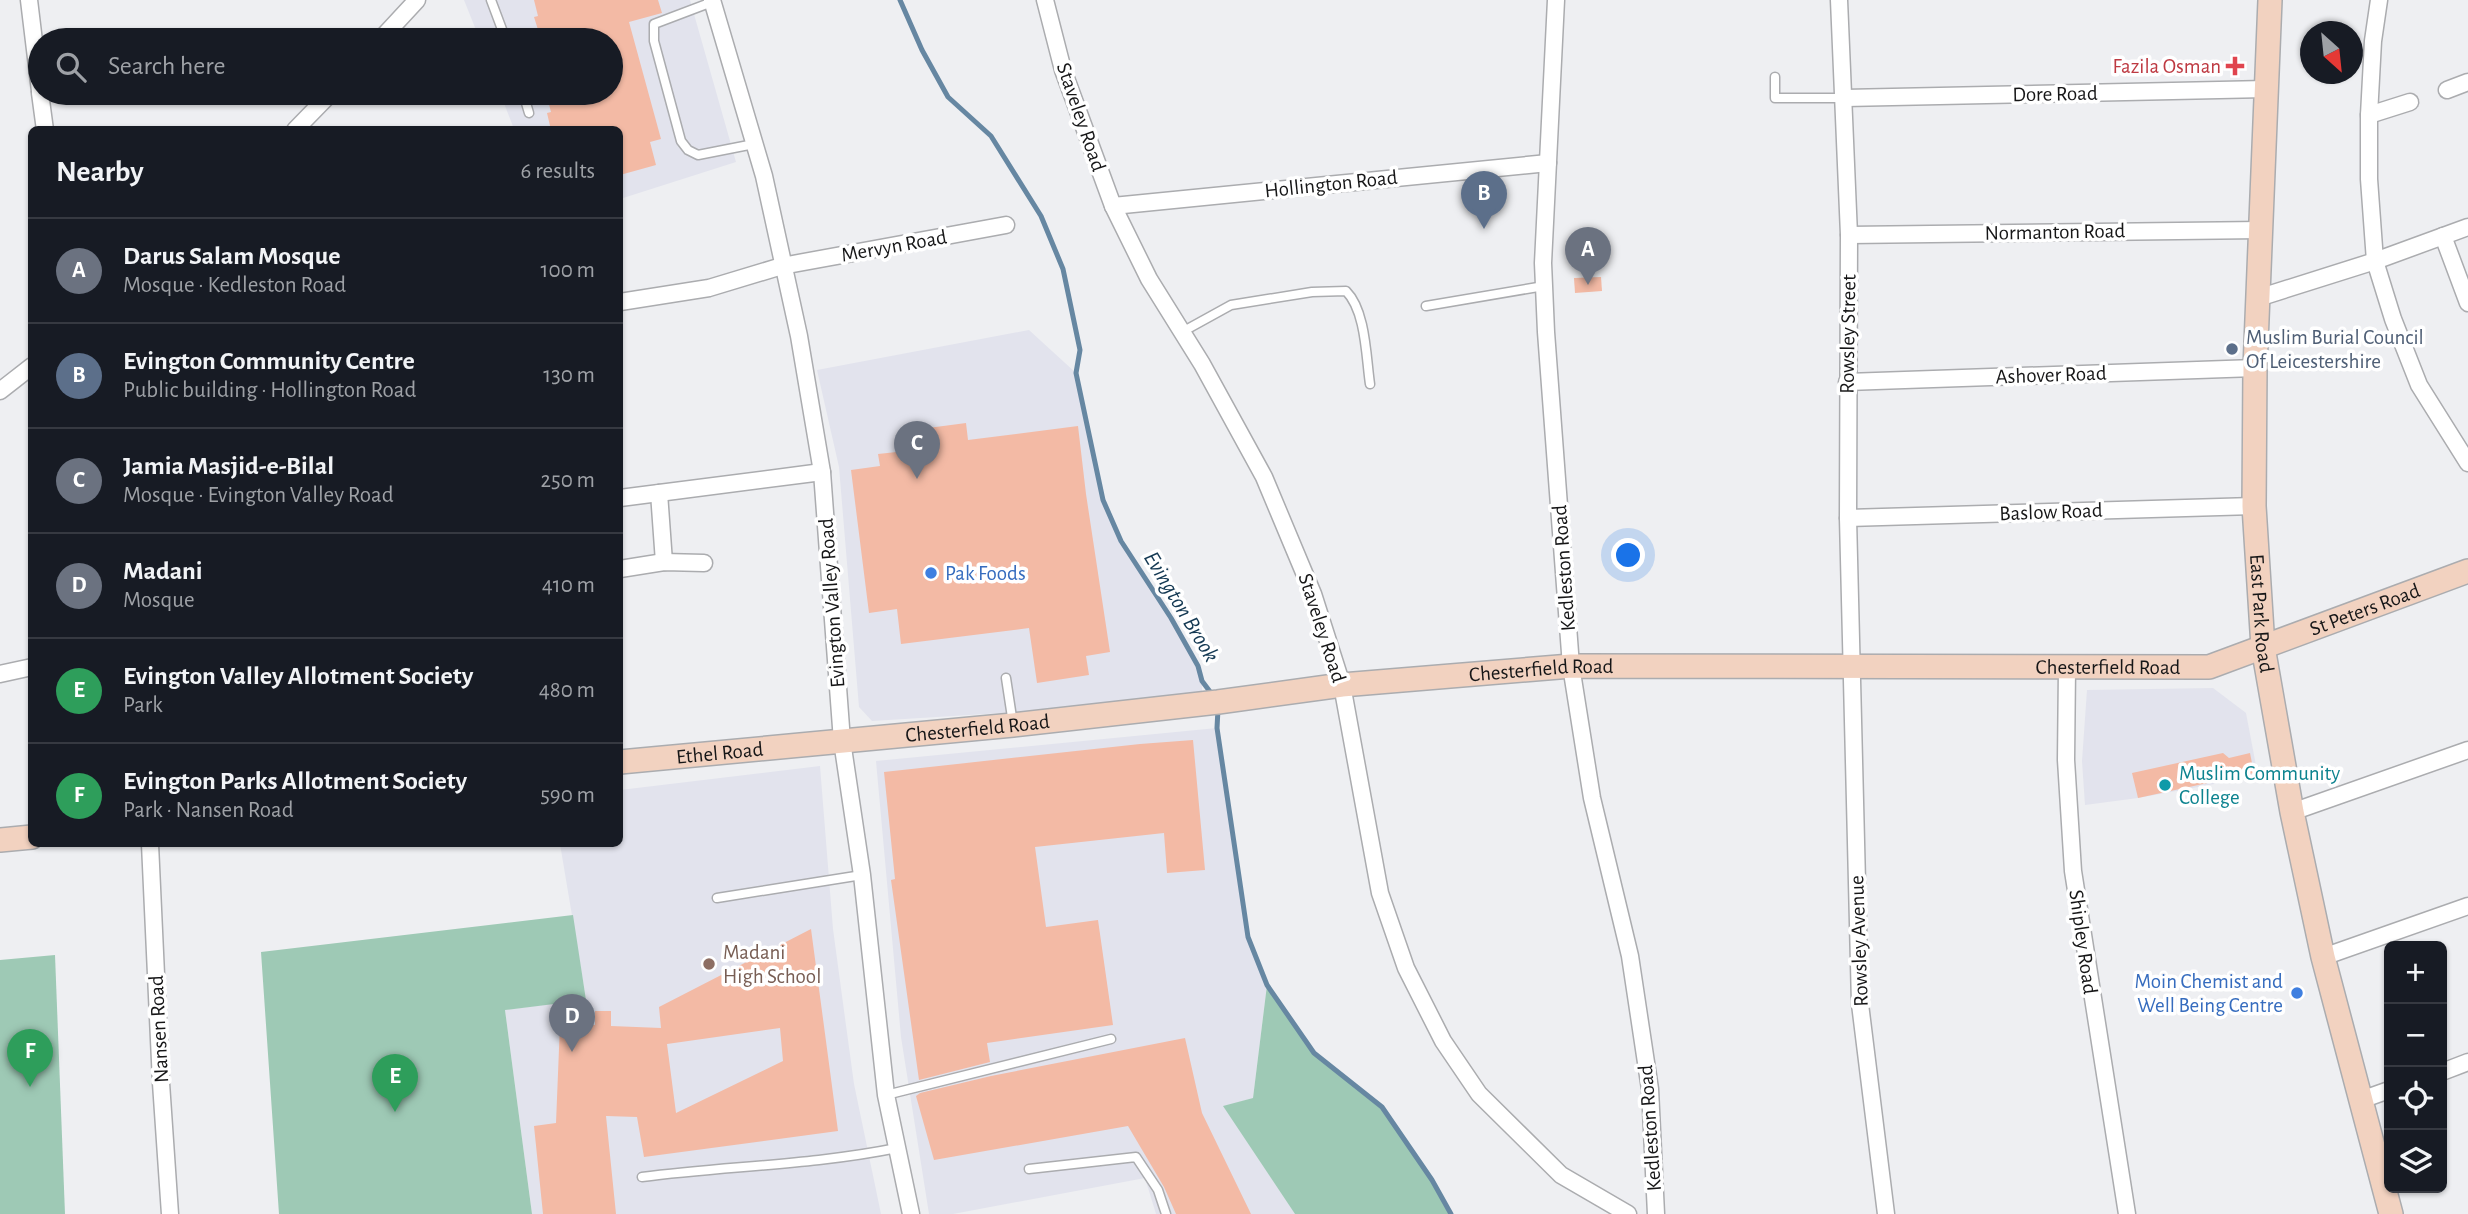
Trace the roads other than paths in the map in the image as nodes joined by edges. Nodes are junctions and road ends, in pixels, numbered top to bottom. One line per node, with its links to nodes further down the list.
1 (29, 0): 10 (street)
2 (416, 0): 11 (street)
3 (491, 0): 12 (lane)
4 (1045, 0): 28 (street, Staveley Road)
5 (1556, 0): 27 (street, Kedleston Road)
6 (1839, 0): 17 (street, Rowsley Street)
7 (2270, 0): 15 (street, East Park Road)
8 (2379, 0): 23 (street)
9 (712, 1): 26 (street, Evington Valley Road); 26 (lane)
10 (32, 28)
11 (391, 28)
12 (502, 28)
13 (1775, 77): 17 (lane)
14 (2468, 82): 16 (street)
15 (2266, 89): 17 (street, Dore Road); 31 (street, East Park Road)
16 (2447, 90)
17 (1845, 98): 32 (street, Rowsley Street)
18 (2410, 102): 23 (street)
19 (42, 105): 24 (street)
20 (319, 105): 25 (street)
21 (527, 105): 22 (lane)
22 (529, 113)
23 (2369, 115): 34 (street)
24 (44, 126)
25 (299, 126)
26 (755, 144): 35 (street, Evington Valley Road)
27 (1548, 163): 28 (street, Hollington Road); 36 (street, Kedleston Road)
28 (1113, 206): 41 (street, Staveley Road)
29 (1006, 225): 35 (street, Mervyn Road)
30 (2468, 227): 33 (street)
31 (2261, 230): 32 (street, Normanton Road); 37 (street, East Park Road)
32 (1849, 235): 44 (street, Rowsley Street)
33 (2443, 236): 34 (street); 39 (street)
34 (2375, 261): 37 (street); 47 (street)
35 (782, 266): 38 (street, Mervyn Road); 48 (street, Evington Valley Road)
36 (1544, 286): 40 (lane); 58 (street, Kedleston Road)
37 (2258, 298): 42 (street, East Park Road)
38 (623, 302)
39 (2468, 303)
40 (1426, 306)
41 (1182, 332): 45 (lane); 64 (street, Staveley Road)
42 (2255, 368): 44 (street, Ashover Road); 51 (street, East Park Road)
43 (28, 369): 46 (street)
44 (1847, 382): 52 (street, Rowsley Street)
45 (1370, 384)
46 (0, 391)
47 (2468, 463)
48 (822, 472): 49 (street); 66 (street, Evington Valley Road)
49 (659, 493): 50 (street); 53 (street)
50 (623, 498)
51 (2255, 506): 52 (street, Baslow Road); 57 (street, East Park Road)
52 (1848, 518): 59 (street, Rowsley Street)
53 (664, 562): 54 (street); 55 (street)
54 (704, 563)
55 (623, 569)
56 (2468, 571): 57 (street, St Peters Road)
57 (2263, 647): 61 (street, Chesterfield Road); 69 (street, East Park Road)
58 (1571, 666): 59 (street, Chesterfield Road); 64 (street, Chesterfield Road); 90 (street, Kedleston Road)
59 (1853, 667): 61 (street, Chesterfield Road); 91 (street, Rowsley Avenue)
60 (28, 668): 62 (street)
61 (2067, 668): 92 (street, Shipley Road)
62 (0, 674)
63 (1006, 678): 65 (lane)
64 (1342, 685): 65 (street, Chesterfield Road); 89 (street, Staveley Road)
65 (1013, 725): 66 (street, Chesterfield Road)
66 (831, 742): 68 (street, Ethel Road); 73 (street, Evington Valley Road)
67 (2468, 750): 69 (street)
68 (623, 762)
69 (2292, 812): 76 (street, East Park Road)
70 (28, 836): 71 (street)
71 (0, 840)
72 (150, 847): 86 (street, Nansen Road)
73 (862, 875): 74 (lane); 81 (street, Evington Valley Road)
74 (717, 898)
75 (2468, 906): 76 (street)
76 (2323, 957): 82 (street, East Park Road)
77 (1111, 1039): 81 (lane)
78 (2468, 1062): 79 (street)
79 (2447, 1070)
80 (2384, 1092): 82 (street)
81 (886, 1095): 83 (street, Evington Valley Road)
82 (2361, 1100): 93 (street, East Park Road)
83 (897, 1148): 85 (lane); 87 (street, Evington Valley Road)
84 (1029, 1169): 88 (lane)
85 (642, 1177)
86 (170, 1214)
87 (911, 1214)
88 (1166, 1214)
89 (1628, 1214)
90 (1656, 1214)
91 (1886, 1214)
92 (2127, 1214)
93 (2390, 1214)

